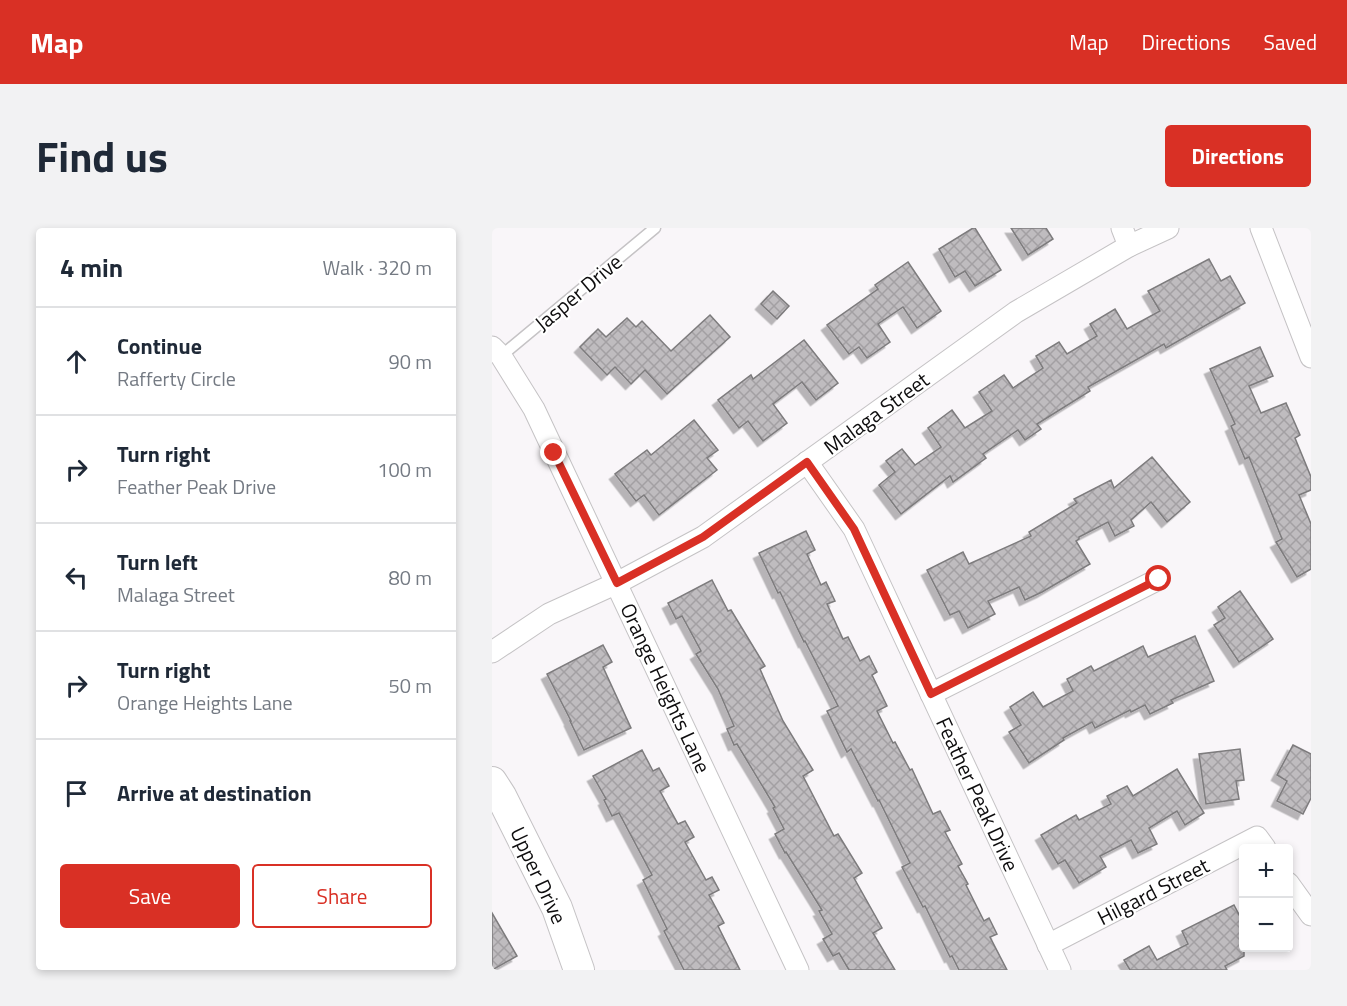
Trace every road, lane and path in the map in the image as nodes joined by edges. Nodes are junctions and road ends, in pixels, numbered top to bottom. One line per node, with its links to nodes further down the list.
1 (655, 228): 5 (lane, Jasper Drive)
2 (1168, 228): 4 (street, Malaga Street)
3 (1261, 228): 6 (street)
4 (1125, 237): 7 (street, Malaga Street)
5 (496, 351): 9 (street, Orange Heights Lane)
6 (1311, 357)
7 (807, 462): 9 (street, Malaga Street); 11 (street, Feather Peak Drive)
8 (1159, 579): 11 (street)
9 (617, 583): 10 (street, Malaga Street); 18 (street, Orange Heights Lane)
10 (492, 652)
11 (931, 694): 16 (street, Feather Peak Drive)
12 (492, 783): 17 (main road, Upper Drive)
13 (1261, 843): 16 (street, Hilgard Street)
14 (1293, 890): 15 (street)
15 (1311, 915)
16 (1048, 945): 19 (street, Feather Peak Drive)
17 (579, 970)
18 (798, 970)
19 (1060, 970)

